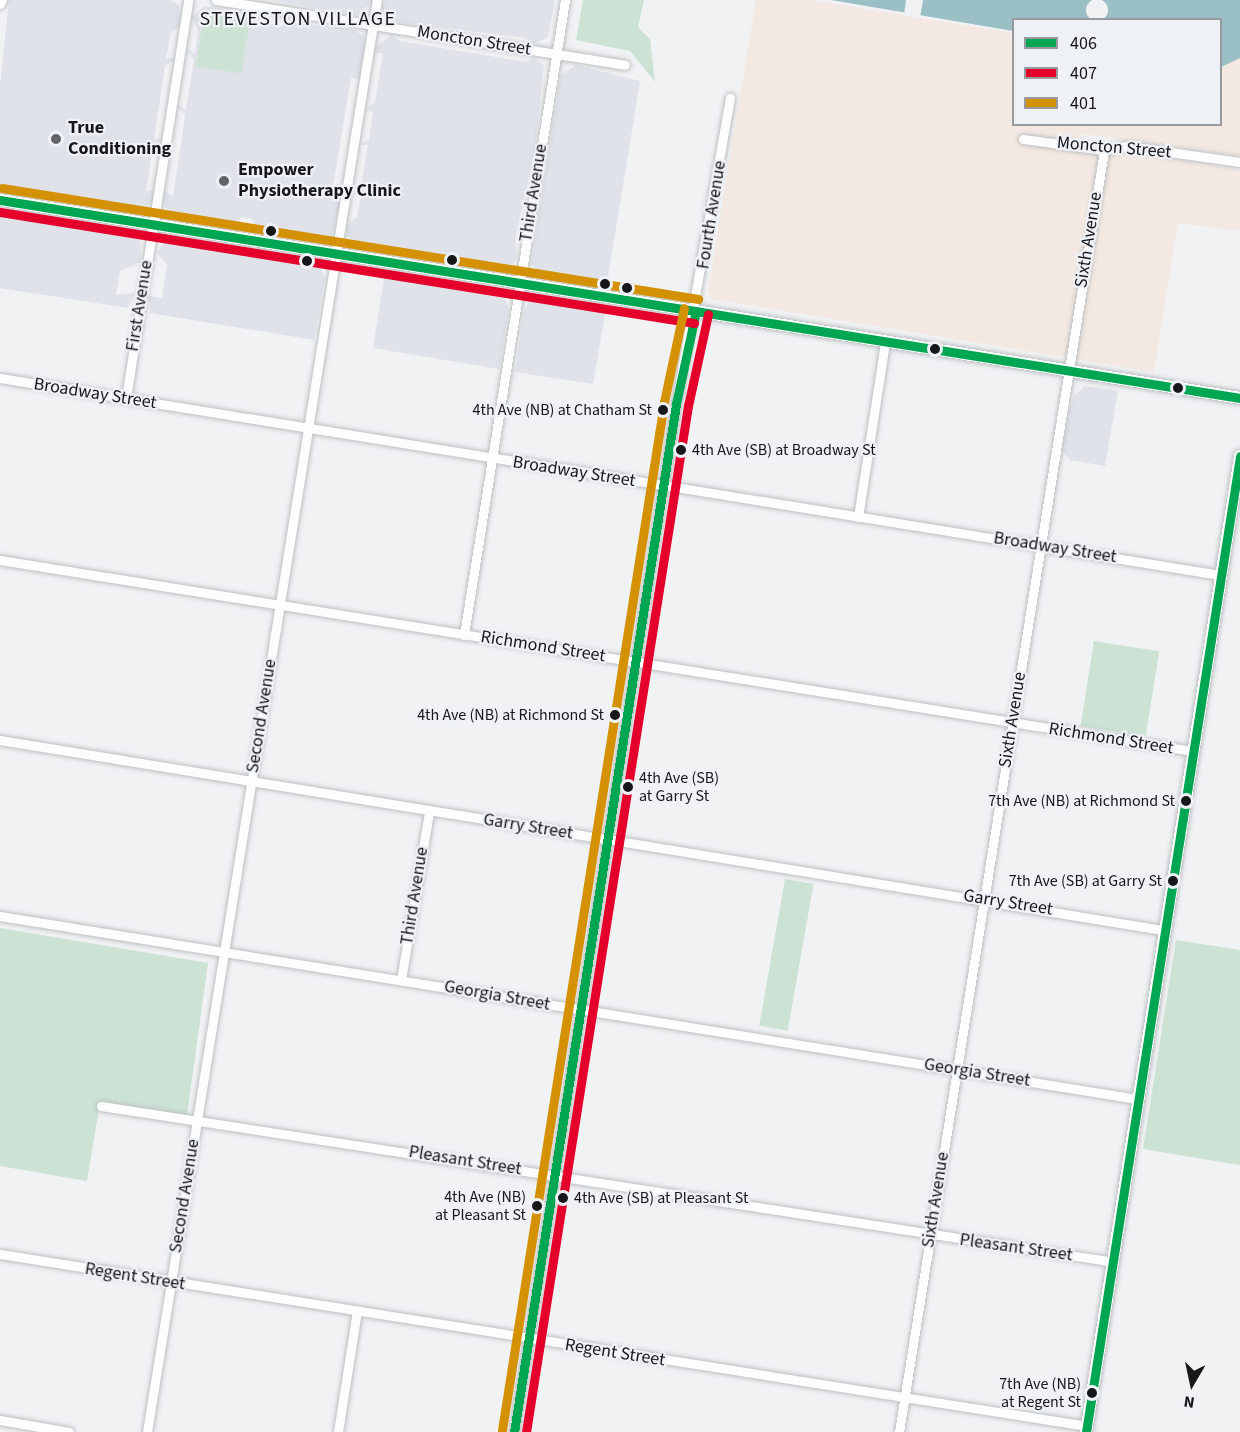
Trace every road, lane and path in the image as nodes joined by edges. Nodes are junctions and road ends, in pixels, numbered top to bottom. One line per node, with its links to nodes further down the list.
1 (188, 0): 13 (street, First Avenue)
2 (216, 0): 5 (street, Moncton Street)
3 (377, 0): 5 (street, Second Avenue)
4 (565, 0): 6 (street, Third Avenue)
5 (373, 25): 6 (street, Moncton Street); 14 (street, Second Avenue)
6 (556, 54): 7 (street, Moncton Street); 15 (street, Third Avenue)
7 (625, 65)
8 (730, 98): 16 (street, Fourth Avenue)
9 (1023, 139): 10 (street, Moncton Street)
10 (1104, 150): 11 (street, Moncton Street); 18 (street, Sixth Avenue)
11 (1240, 162)
12 (0, 200): 13 (street)
13 (153, 225): 14 (street); 20 (street, First Avenue)
14 (337, 254): 15 (street); 22 (street, Second Avenue)
15 (519, 284): 16 (street); 24 (street, Third Avenue)
16 (696, 312): 17 (street); 25 (street, Fourth Avenue)
17 (885, 342): 18 (street); 26 (street)
18 (1069, 370): 21 (street); 27 (street, Sixth Avenue)
19 (0, 378): 20 (street, Broadway Street)
20 (126, 398): 22 (street, Broadway Street)
21 (1240, 398)
22 (308, 429): 24 (street, Broadway Street); 30 (street, Second Avenue)
23 (1240, 456): 29 (street)
24 (492, 460): 25 (street, Broadway Street); 31 (street, Third Avenue)
25 (664, 486): 26 (street, Broadway Street); 32 (street, Fourth Avenue)
26 (858, 517): 27 (street, Broadway Street)
27 (1040, 545): 29 (street, Broadway Street); 33 (street, Sixth Avenue)
28 (0, 560): 30 (street, Richmond Street)
29 (1220, 575): 35 (street)
30 (280, 605): 31 (street, Richmond Street); 36 (street, Second Avenue)
31 (464, 634): 32 (street, Richmond Street)
32 (636, 663): 33 (street, Richmond Street); 38 (street, Fourth Avenue)
33 (1012, 723): 35 (street, Richmond Street); 39 (street, Sixth Avenue)
34 (0, 740): 36 (street, Garry Street)
35 (1192, 751): 41 (street)
36 (251, 783): 37 (street, Garry Street); 42 (street, Second Avenue)
37 (429, 812): 38 (street, Garry Street); 43 (street, Third Avenue)
38 (608, 840): 39 (street, Garry Street); 44 (street, Fourth Avenue)
39 (984, 899): 41 (street, Garry Street); 45 (street, Sixth Avenue)
40 (0, 916): 42 (street, Georgia Street)
41 (1163, 930): 46 (street)
42 (223, 952): 43 (street, Georgia Street); 48 (street, Second Avenue)
43 (401, 980): 44 (street, Georgia Street)
44 (580, 1010): 45 (street, Georgia Street); 49 (street, Fourth Avenue)
45 (957, 1070): 46 (street, Georgia Street); 50 (street, Sixth Avenue)
46 (1137, 1099): 52 (street)
47 (101, 1106): 48 (street, Pleasant Street)
48 (197, 1120): 49 (street, Pleasant Street); 53 (street, Second Avenue)
49 (555, 1174): 50 (street, Pleasant Street); 55 (street, Fourth Avenue)
50 (930, 1235): 52 (street, Pleasant Street); 56 (street, Sixth Avenue)
51 (0, 1254): 53 (street, Regent Street)
52 (1114, 1262): 58 (street)
53 (171, 1283): 54 (street, Regent Street); 60 (street, Second Avenue)
54 (357, 1310): 55 (street, Regent Street); 61 (street)
55 (528, 1339): 56 (street, Regent Street); 62 (street, Fourth Avenue)
56 (905, 1400): 58 (street, Regent Street); 63 (street, Sixth Avenue)
57 (0, 1420): 59 (street)
58 (1087, 1429)
59 (69, 1432)
60 (147, 1432)
61 (338, 1432)
62 (514, 1432)
63 (899, 1432)

